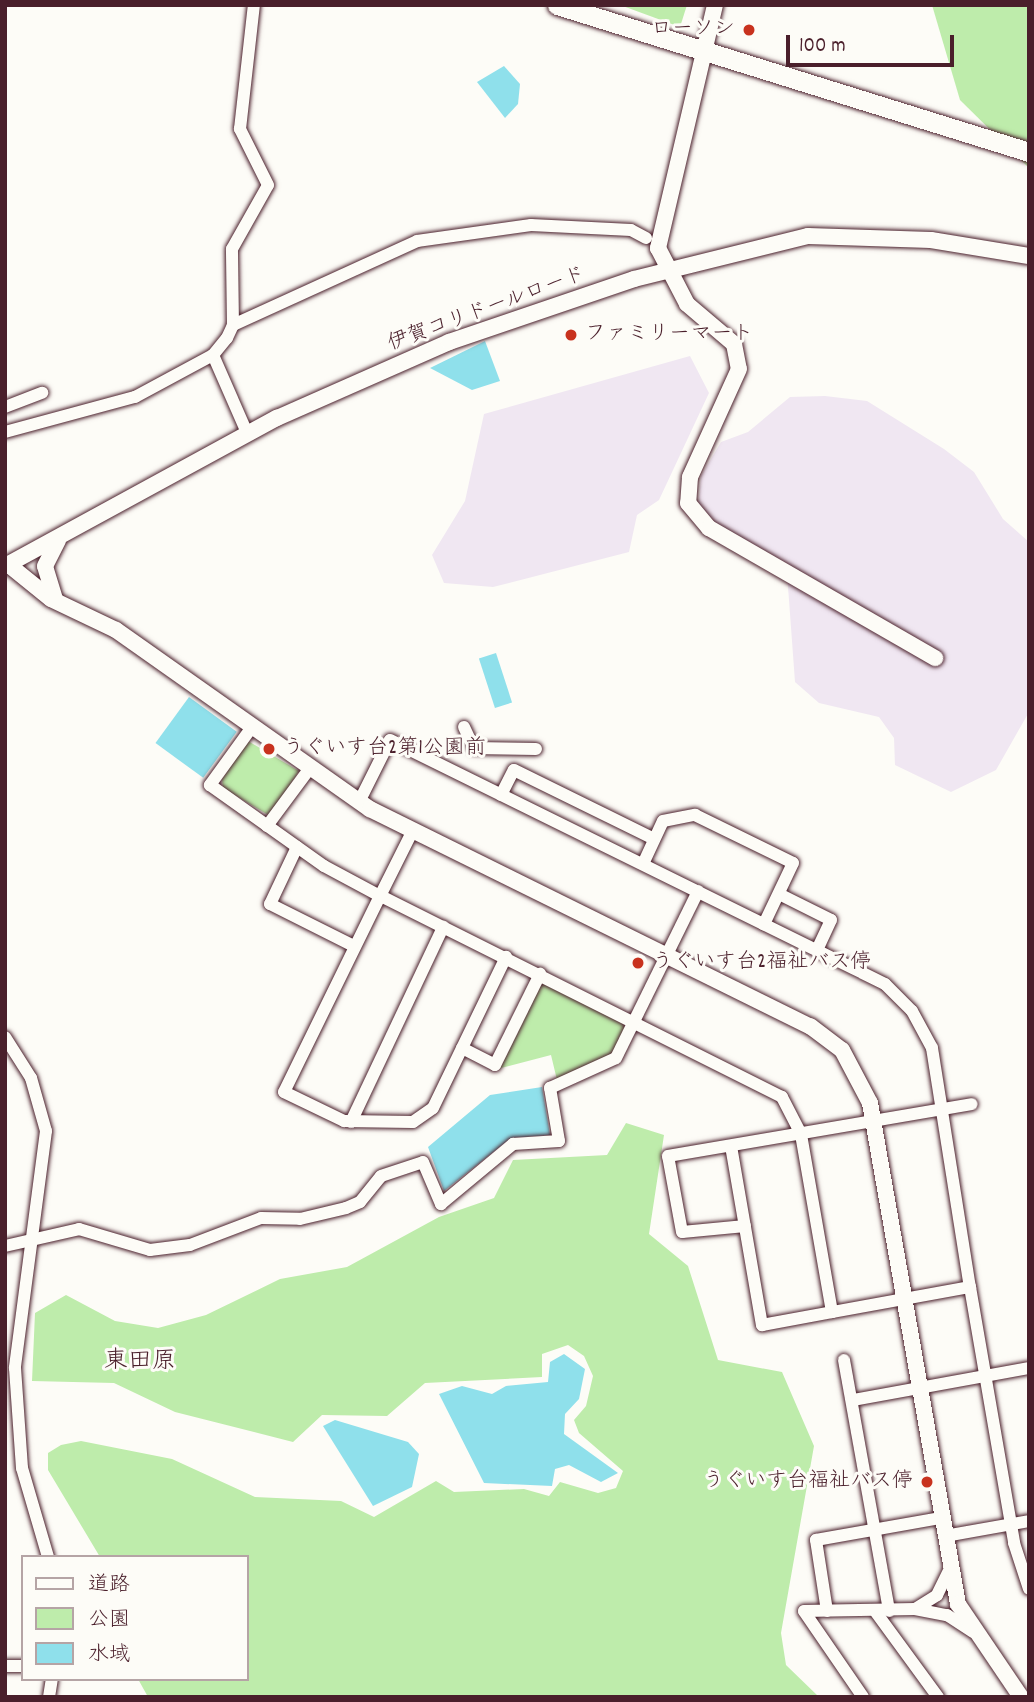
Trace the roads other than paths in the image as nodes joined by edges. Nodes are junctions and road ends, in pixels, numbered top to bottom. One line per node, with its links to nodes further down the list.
1 (254, 5): 9 (street)
2 (557, 5): 4 (highway)
3 (715, 5): 4 (street)
4 (701, 53): 5 (highway); 8 (street)
5 (1029, 152)
6 (646, 239): 9 (street)
7 (1029, 256): 8 (street, 伊賀コリドールロード)
8 (668, 272): 14 (street, 伊賀コリドールロード); 18 (street)
9 (233, 325): 10 (street)
10 (213, 355): 13 (street); 14 (street)
11 (42, 393): 12 (street)
12 (5, 407)
13 (5, 432)
14 (247, 433): 15 (street, 伊賀コリドールロード)
15 (62, 535): 16 (street, 伊賀コリドールロード); 17 (street)
16 (7, 565): 17 (street)
17 (60, 603): 19 (street)
18 (935, 658)
19 (252, 727): 21 (street); 25 (street)
20 (464, 727): 22 (street)
21 (310, 768): 24 (street); 25 (street)
22 (514, 770): 23 (street); 27 (street)
23 (501, 795): 24 (street); 29 (street)
24 (359, 802): 26 (street)
25 (267, 826): 28 (street)
26 (412, 832): 32 (street); 38 (street)
27 (654, 839): 29 (street); 31 (street)
28 (297, 847): 32 (street); 35 (street)
29 (643, 864): 30 (street)
30 (698, 891): 33 (street); 38 (street)
31 (779, 894): 33 (street); 36 (street)
32 (380, 896): 34 (street); 35 (street)
33 (764, 924): 36 (street)
34 (443, 926): 37 (street); 46 (street)
35 (354, 946): 46 (street)
36 (817, 950): 44 (street)
37 (506, 957): 39 (street); 42 (street)
38 (667, 957): 40 (street); 45 (street)
39 (540, 974): 40 (street); 42 (street)
40 (634, 1021): 47 (street); 50 (street)
41 (5, 1037): 50 (street)
42 (462, 1048): 46 (street)
43 (972, 1104): 44 (street)
44 (943, 1109): 45 (street); 52 (street)
45 (873, 1121): 47 (street); 53 (street)
46 (351, 1122)
47 (801, 1134): 48 (street); 54 (street)
48 (732, 1146): 49 (street); 49 (street)
49 (745, 1226): 54 (street)
50 (31, 1238): 51 (street); 65 (street)
51 (5, 1246)
52 (970, 1287): 53 (street); 57 (street)
53 (903, 1300): 54 (street); 58 (street)
54 (832, 1312)
55 (844, 1360): 59 (street)
56 (1029, 1368): 57 (street)
57 (985, 1375): 58 (street); 62 (street)
58 (918, 1387): 59 (street); 60 (street)
59 (853, 1400): 63 (street)
60 (941, 1518): 63 (street); 64 (street)
61 (1029, 1521): 62 (street)
62 (1011, 1524): 64 (street); 67 (street)
63 (876, 1529): 69 (street); 71 (street)
64 (945, 1536): 66 (street)
65 (47, 1555)
66 (950, 1568): 68 (street); 72 (street)
67 (1029, 1589)
68 (915, 1609): 71 (street); 72 (street)
69 (827, 1611): 70 (street); 73 (street)
70 (875, 1611): 71 (street); 74 (street)
71 (889, 1611)
72 (973, 1632): 75 (street)
73 (863, 1697)
74 (938, 1697)
75 (1021, 1697)

